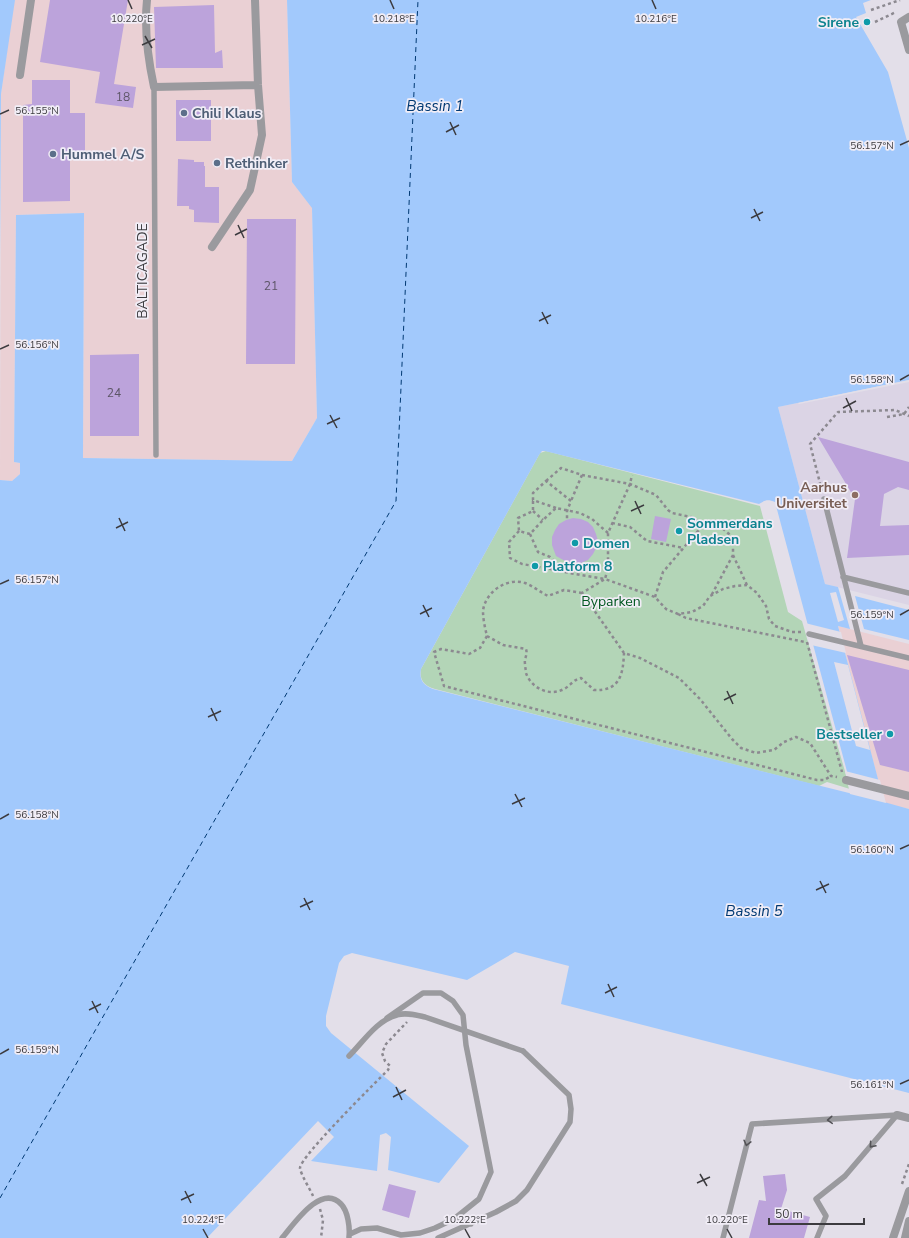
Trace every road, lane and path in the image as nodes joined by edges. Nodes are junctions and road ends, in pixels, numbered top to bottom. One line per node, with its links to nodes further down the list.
1 (31, 0): 10 (street)
2 (147, 0): 12 (street, BALTICAGADE)
3 (255, 0): 11 (street)
4 (900, 0): 5 (path)
5 (871, 10)
6 (900, 10): 8 (path)
7 (909, 17): 9 (street)
8 (875, 22)
9 (909, 50)
10 (20, 75)
11 (258, 85): 12 (street); 13 (street)
12 (154, 87): 18 (lane, BALTICAGADE)
13 (212, 247)
14 (909, 407): 15 (path)
15 (904, 414): 16 (path); 17 (path); 23 (path)
16 (909, 416)
17 (887, 417)
18 (156, 455)
19 (582, 475): 21 (path); 22 (path); 25 (path)
20 (632, 475): 22 (path)
21 (546, 481): 24 (path); 25 (path)
22 (630, 484): 31 (path); 32 (path)
23 (824, 499): 39 (lane)
24 (533, 500): 26 (path); 27 (path)
25 (571, 502): 28 (path)
26 (556, 508): 28 (path); 30 (path)
27 (533, 511): 30 (path); 33 (path)
28 (567, 511): 29 (path); 34 (path)
29 (567, 519)
30 (543, 520): 35 (path)
31 (612, 523): 34 (path); 36 (path)
32 (704, 526): 36 (path); 37 (path)
33 (519, 531): 35 (path); 38 (path)
34 (608, 533): 40 (path)
35 (530, 534): 38 (path)
36 (685, 548): 45 (path)
37 (733, 555): 41 (path); 44 (path)
38 (564, 572): 40 (path)
39 (843, 576): 43 (lane); 49 (lane)
40 (605, 579): 42 (path); 45 (path)
41 (747, 585): 44 (path); 47 (path)
42 (582, 593): 48 (path); 50 (path)
43 (909, 593)
44 (710, 596): 46 (path)
45 (655, 597): 46 (path)
46 (678, 614): 52 (path)
47 (809, 634): 49 (lane)
48 (487, 636): 50 (path); 52 (path)
49 (861, 646): 51 (lane)
50 (624, 653): 52 (path)
51 (909, 658)
52 (831, 776)
53 (846, 780): 54 (street)
54 (909, 796)
55 (408, 1021): 59 (path)
56 (897, 1115): 57 (street); 69 (lane, one-way to 69); 70 (lane, one-way to 70)
57 (909, 1118)
58 (909, 1191): 71 (street)
59 (317, 1202): 64 (lane); 65 (lane); 66 (path)
60 (454, 1219): 62 (lane); 62 (lane, bridge); 63 (lane)
61 (909, 1221): 72 (street)
62 (471, 1224): 68 (lane)
63 (401, 1235): 64 (lane); 67 (lane)
64 (350, 1236)
65 (282, 1238)
66 (321, 1238)
67 (408, 1238)
68 (438, 1238)
69 (723, 1238)
70 (817, 1238)
71 (893, 1238)
72 (904, 1238)

